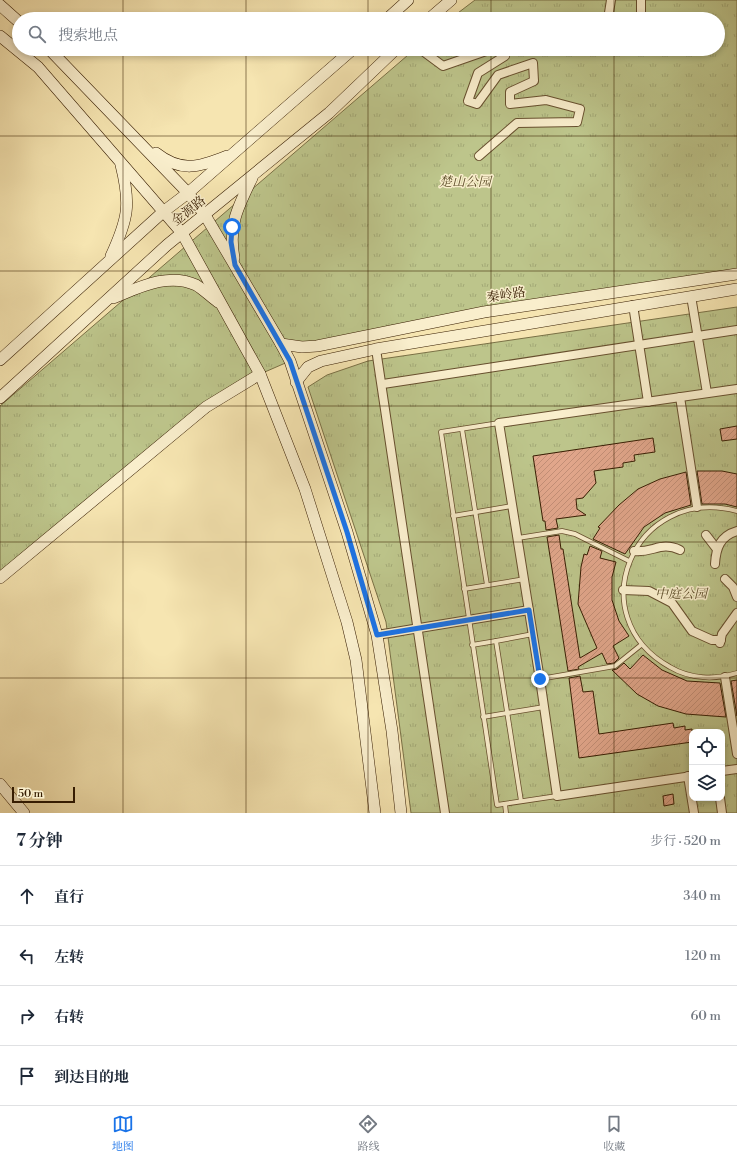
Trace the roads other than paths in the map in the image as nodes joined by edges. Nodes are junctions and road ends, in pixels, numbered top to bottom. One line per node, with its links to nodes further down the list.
1 (408, 0): 6 (main road)
2 (451, 0): 7 (main road)
3 (611, 0): 8 (street)
4 (642, 0): 9 (street)
5 (0, 5): 10 (main road)
6 (394, 12)
7 (437, 12)
8 (609, 12)
9 (642, 12)
10 (12, 16)
11 (0, 36): 12 (main road)
12 (12, 46)
13 (25, 56): 23 (main road)
14 (57, 56): 20 (main road)
15 (345, 56): 21 (main road, 金源路)
16 (389, 56): 24 (main road, 金源路)
17 (429, 56): 18 (street)
18 (472, 56)
19 (505, 56): 22 (street)
20 (136, 139): 21 (main road); 25 (main road)
21 (235, 152): 25 (main road, 金源路)
22 (479, 156)
23 (120, 162): 26 (main road); 29 (main road)
24 (253, 175): 27 (main road, 金源路); 30 (main road)
25 (188, 193): 26 (main road, 金源路); 27 (main road)
26 (163, 212): 28 (main road); 29 (main road, 金源路)
27 (205, 215): 28 (main road, 金源路); 30 (main road)
28 (182, 233): 34 (main road, 金源路); 35 (main road)
29 (110, 260): 42 (main road, 金源路)
30 (235, 265): 39 (main road)
31 (737, 274): 39 (main road, 秦岭路)
32 (737, 289): 33 (main road)
33 (691, 296): 36 (main road); 38 (street)
34 (106, 300): 35 (main road); 49 (main road, 金源路)
35 (221, 304): 43 (main road)
36 (633, 306): 40 (street); 41 (main road)
37 (737, 330): 38 (street)
38 (698, 336): 40 (street); 47 (street)
39 (281, 344): 44 (main road)
40 (638, 344): 45 (street); 50 (street)
41 (376, 349): 44 (main road); 45 (street)
42 (0, 360)
43 (260, 374): 66 (main road); 100 (main road)
44 (296, 382): 79 (main road)
45 (383, 384): 77 (street)
46 (737, 388): 47 (street)
47 (707, 393): 48 (street)
48 (680, 397): 50 (street); 54 (street)
49 (0, 398)
50 (648, 402): 51 (street)
51 (499, 422): 52 (lane); 53 (street)
52 (462, 429): 55 (lane); 57 (lane)
53 (513, 506): 55 (lane); 60 (street)
54 (697, 507): 56 (lane); 63 (lane)
55 (475, 512): 57 (lane); 69 (lane)
56 (737, 512)
57 (453, 516): 70 (lane)
58 (737, 531): 61 (street)
59 (706, 535): 61 (street)
60 (518, 538): 64 (lane); 67 (street)
61 (716, 548): 65 (street)
62 (680, 550): 63 (street)
63 (634, 551): 64 (lane)
64 (629, 561): 71 (lane)
65 (715, 564)
66 (0, 578)
67 (525, 579): 69 (lane); 74 (street)
68 (725, 579): 72 (street)
69 (487, 585): 70 (lane)
70 (464, 589): 76 (lane)
71 (623, 590): 75 (street); 82 (lane)
72 (737, 597)
73 (737, 605): 75 (street)
74 (529, 610): 76 (street); 78 (street)
75 (736, 614)
76 (468, 620): 77 (street); 81 (lane)
77 (418, 629): 79 (street); 102 (street)
78 (533, 634): 80 (lane); 85 (street)
79 (377, 635): 101 (main road)
80 (496, 641): 81 (lane); 87 (lane)
81 (472, 645): 88 (lane)
82 (641, 645): 84 (lane); 85 (lane)
83 (737, 672): 84 (lane)
84 (725, 677): 89 (street)
85 (540, 679): 86 (street)
86 (544, 707): 87 (lane); 94 (street)
87 (507, 713): 88 (lane); 95 (lane)
88 (484, 717): 98 (lane)
89 (737, 754)
90 (737, 769): 91 (street)
91 (725, 771)
92 (689, 776): 94 (street)
93 (0, 784): 99 (main road)
94 (557, 796): 95 (lane)
95 (521, 801): 98 (lane)
96 (693, 801): 104 (street)
97 (720, 801): 105 (street)
98 (505, 804): 103 (lane)
99 (24, 813)
100 (375, 813)
101 (401, 813)
102 (445, 813)
103 (506, 813)
104 (694, 813)
105 (722, 813)

